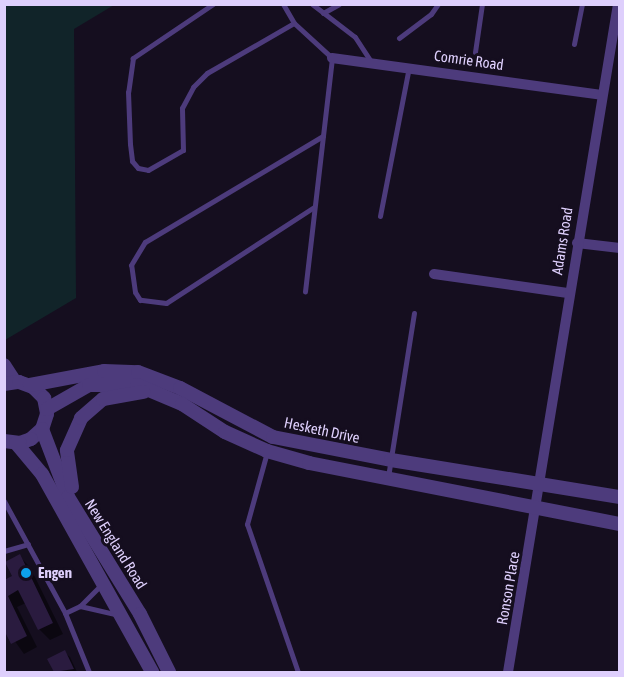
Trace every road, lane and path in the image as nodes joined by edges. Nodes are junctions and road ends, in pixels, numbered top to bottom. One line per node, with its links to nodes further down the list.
1 (213, 4): 10 (lane)
2 (283, 4): 10 (lane)
3 (312, 4): 9 (lane)
4 (339, 4): 9 (lane)
5 (438, 4): 11 (lane)
6 (482, 4): 13 (lane)
7 (582, 4): 12 (lane)
8 (618, 4): 17 (street, Adams Road)
9 (323, 13): 15 (lane)
10 (294, 23): 14 (lane)
11 (399, 38)
12 (574, 44)
13 (475, 52)
14 (332, 58): 15 (street, Comrie Road); 18 (lane)
15 (370, 60): 16 (street, Comrie Road)
16 (409, 66): 17 (street, Comrie Road); 20 (lane)
17 (601, 95): 21 (street, Adams Road)
18 (323, 136): 19 (lane); 19 (lane)
19 (314, 207): 24 (lane)
20 (380, 216)
21 (577, 243): 22 (street); 25 (street, Adams Road)
22 (620, 248)
23 (434, 274): 25 (street)
24 (304, 291)
25 (568, 293): 38 (street, Adams Road)
26 (414, 313): 36 (lane)
27 (4, 365): 28 (street)
28 (10, 383): 29 (street)
29 (30, 385): 31 (street); 33 (street, Hesketh Drive)
30 (182, 404): 31 (street); 35 (street); 43 (street)
31 (47, 409): 32 (street)
32 (42, 429): 34 (street); 43 (street, New England Road)
33 (273, 437): 35 (lane); 36 (street, Hesketh Drive)
34 (10, 442): 46 (street, New England Road)
35 (267, 451): 37 (street); 53 (lane)
36 (391, 460): 37 (lane); 38 (street, Hesketh Drive)
37 (388, 477): 41 (street)
38 (539, 482): 39 (street, Hesketh Drive); 41 (street, Adams Road)
39 (620, 497)
40 (4, 501): 44 (lane)
41 (536, 508): 42 (street); 54 (street, Ronson Place)
42 (620, 524)
43 (85, 526): 52 (street, New England Road)
44 (28, 544): 45 (lane); 48 (lane)
45 (4, 551)
46 (100, 585): 47 (lane); 49 (street, New England Road)
47 (80, 606): 48 (lane); 49 (lane)
48 (65, 613): 50 (lane)
49 (118, 615): 51 (street, New England Road)
50 (89, 672)
51 (152, 672)
52 (169, 672)
53 (298, 672)
54 (508, 672)

